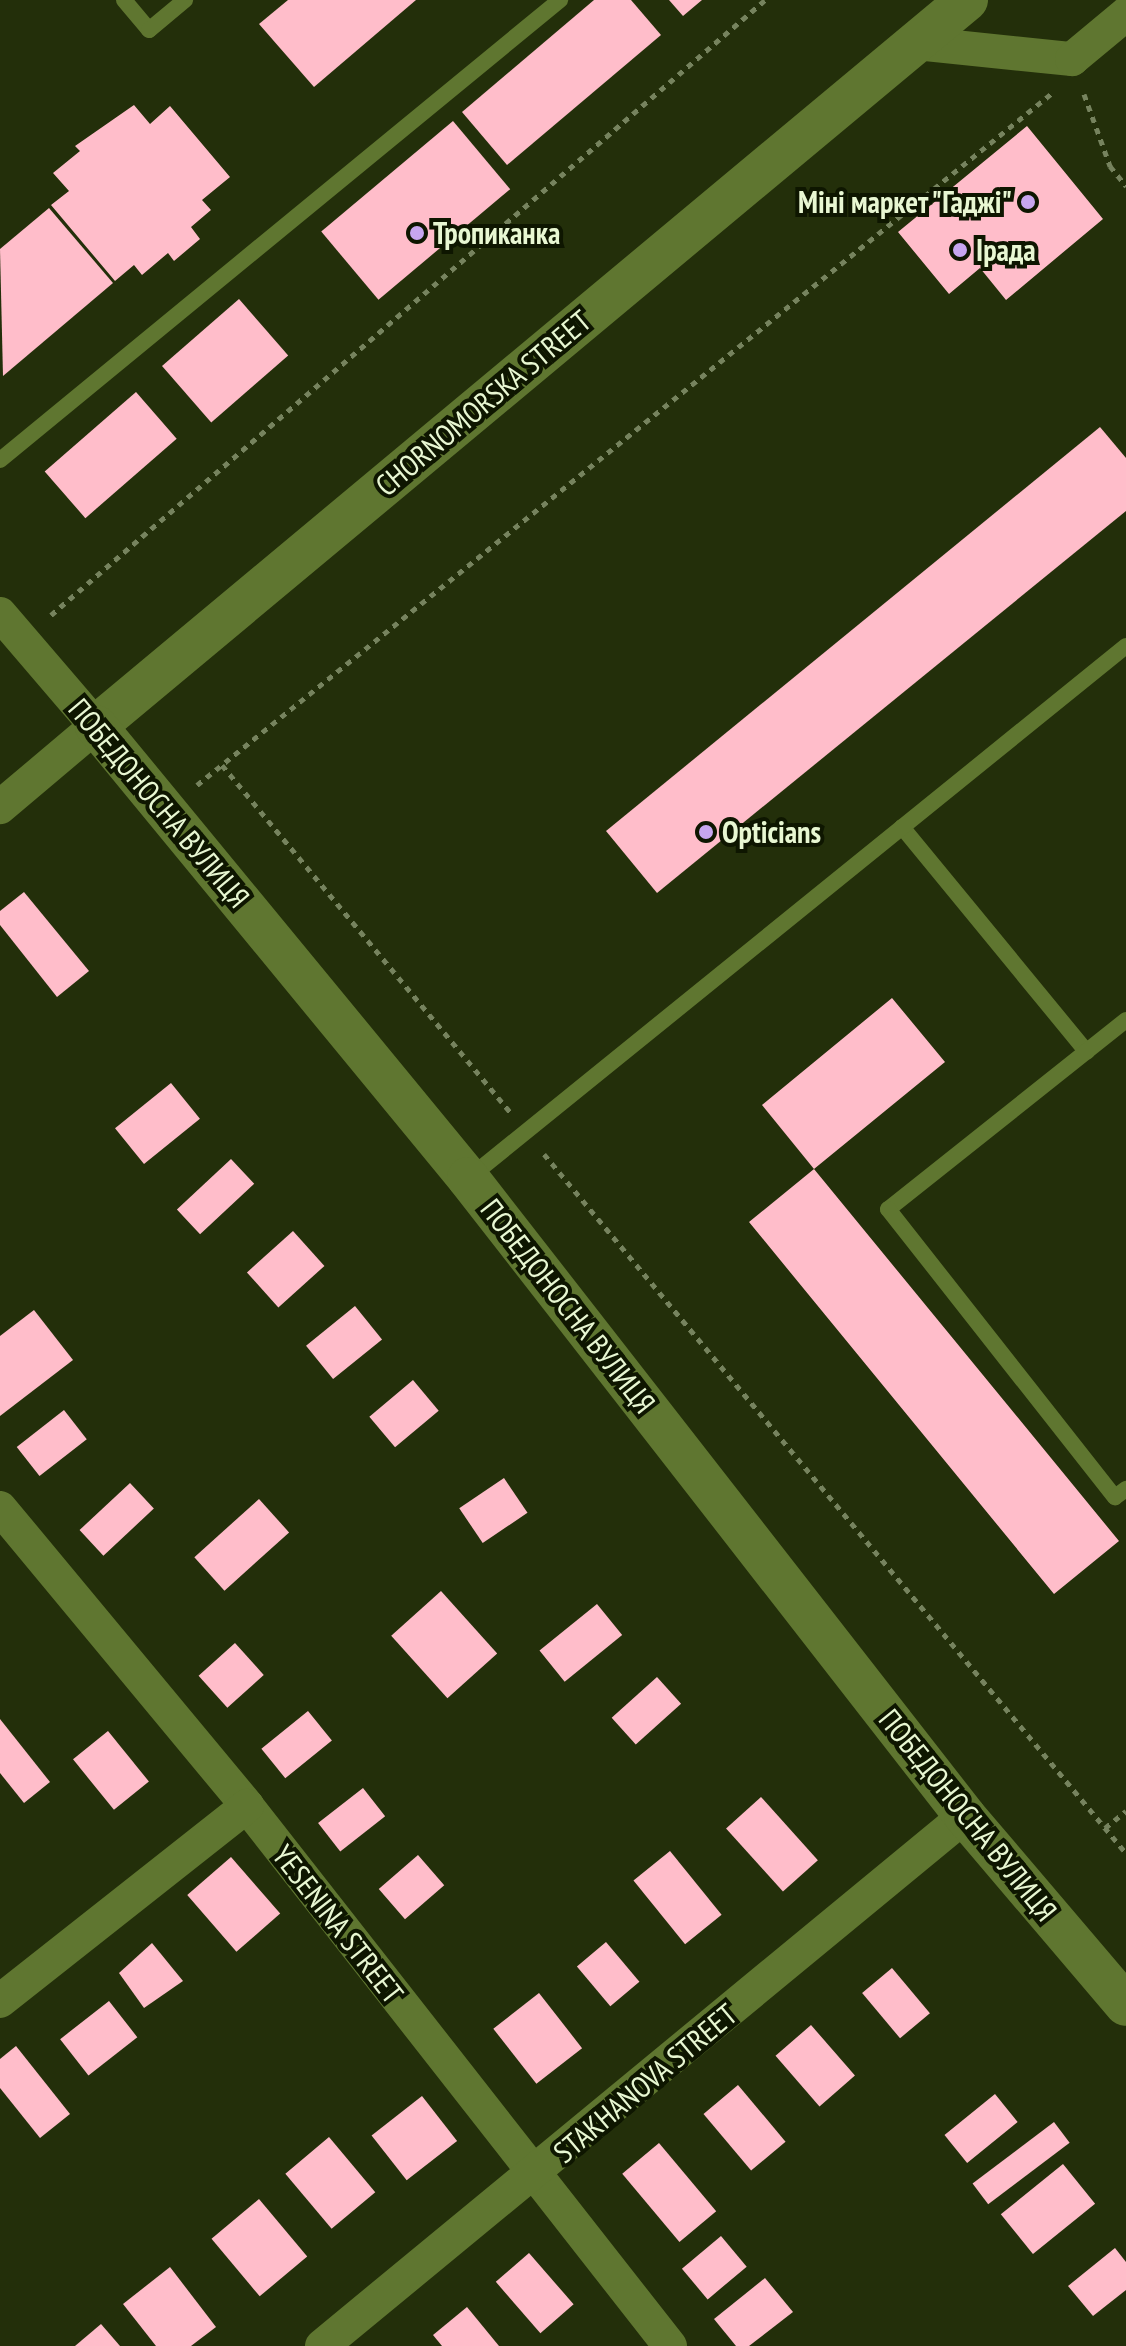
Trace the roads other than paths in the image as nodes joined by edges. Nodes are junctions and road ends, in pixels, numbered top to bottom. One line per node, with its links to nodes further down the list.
1 (124, 0): 2 (lane)
2 (185, 0)
3 (560, 0): 7 (lane)
4 (967, 0): 6 (street, CHORNOMORSKA STREET)
5 (1126, 14): 6 (street)
6 (916, 43): 10 (street, CHORNOMORSKA STREET)
7 (0, 460)
8 (0, 614): 10 (street, ПОБЕДОНОСНА ВУЛИЦЯ)
9 (1126, 646): 12 (lane)
10 (96, 726): 11 (street, CHORNOMORSKA STREET); 15 (street, ПОБЕДОНОСНА ВУЛИЦЯ)
11 (0, 807)
12 (902, 827): 14 (lane); 15 (lane)
13 (1126, 1020): 14 (lane)
14 (1087, 1052): 16 (lane)
15 (468, 1178): 19 (street, ПОБЕДОНОСНА ВУЛИЦЯ)
16 (1126, 1489)
17 (0, 1508): 18 (street, YESENINA STREET)
18 (247, 1806): 20 (street); 22 (street, YESENINA STREET)
19 (965, 1816): 21 (street, ПОБЕДОНОСНА ВУЛИЦЯ); 22 (street, STAKHANOVA STREET)
20 (0, 2001)
21 (1126, 2005)
22 (533, 2176): 23 (street, STAKHANOVA STREET); 24 (street, YESENINA STREET)
23 (322, 2346)
24 (670, 2346)

